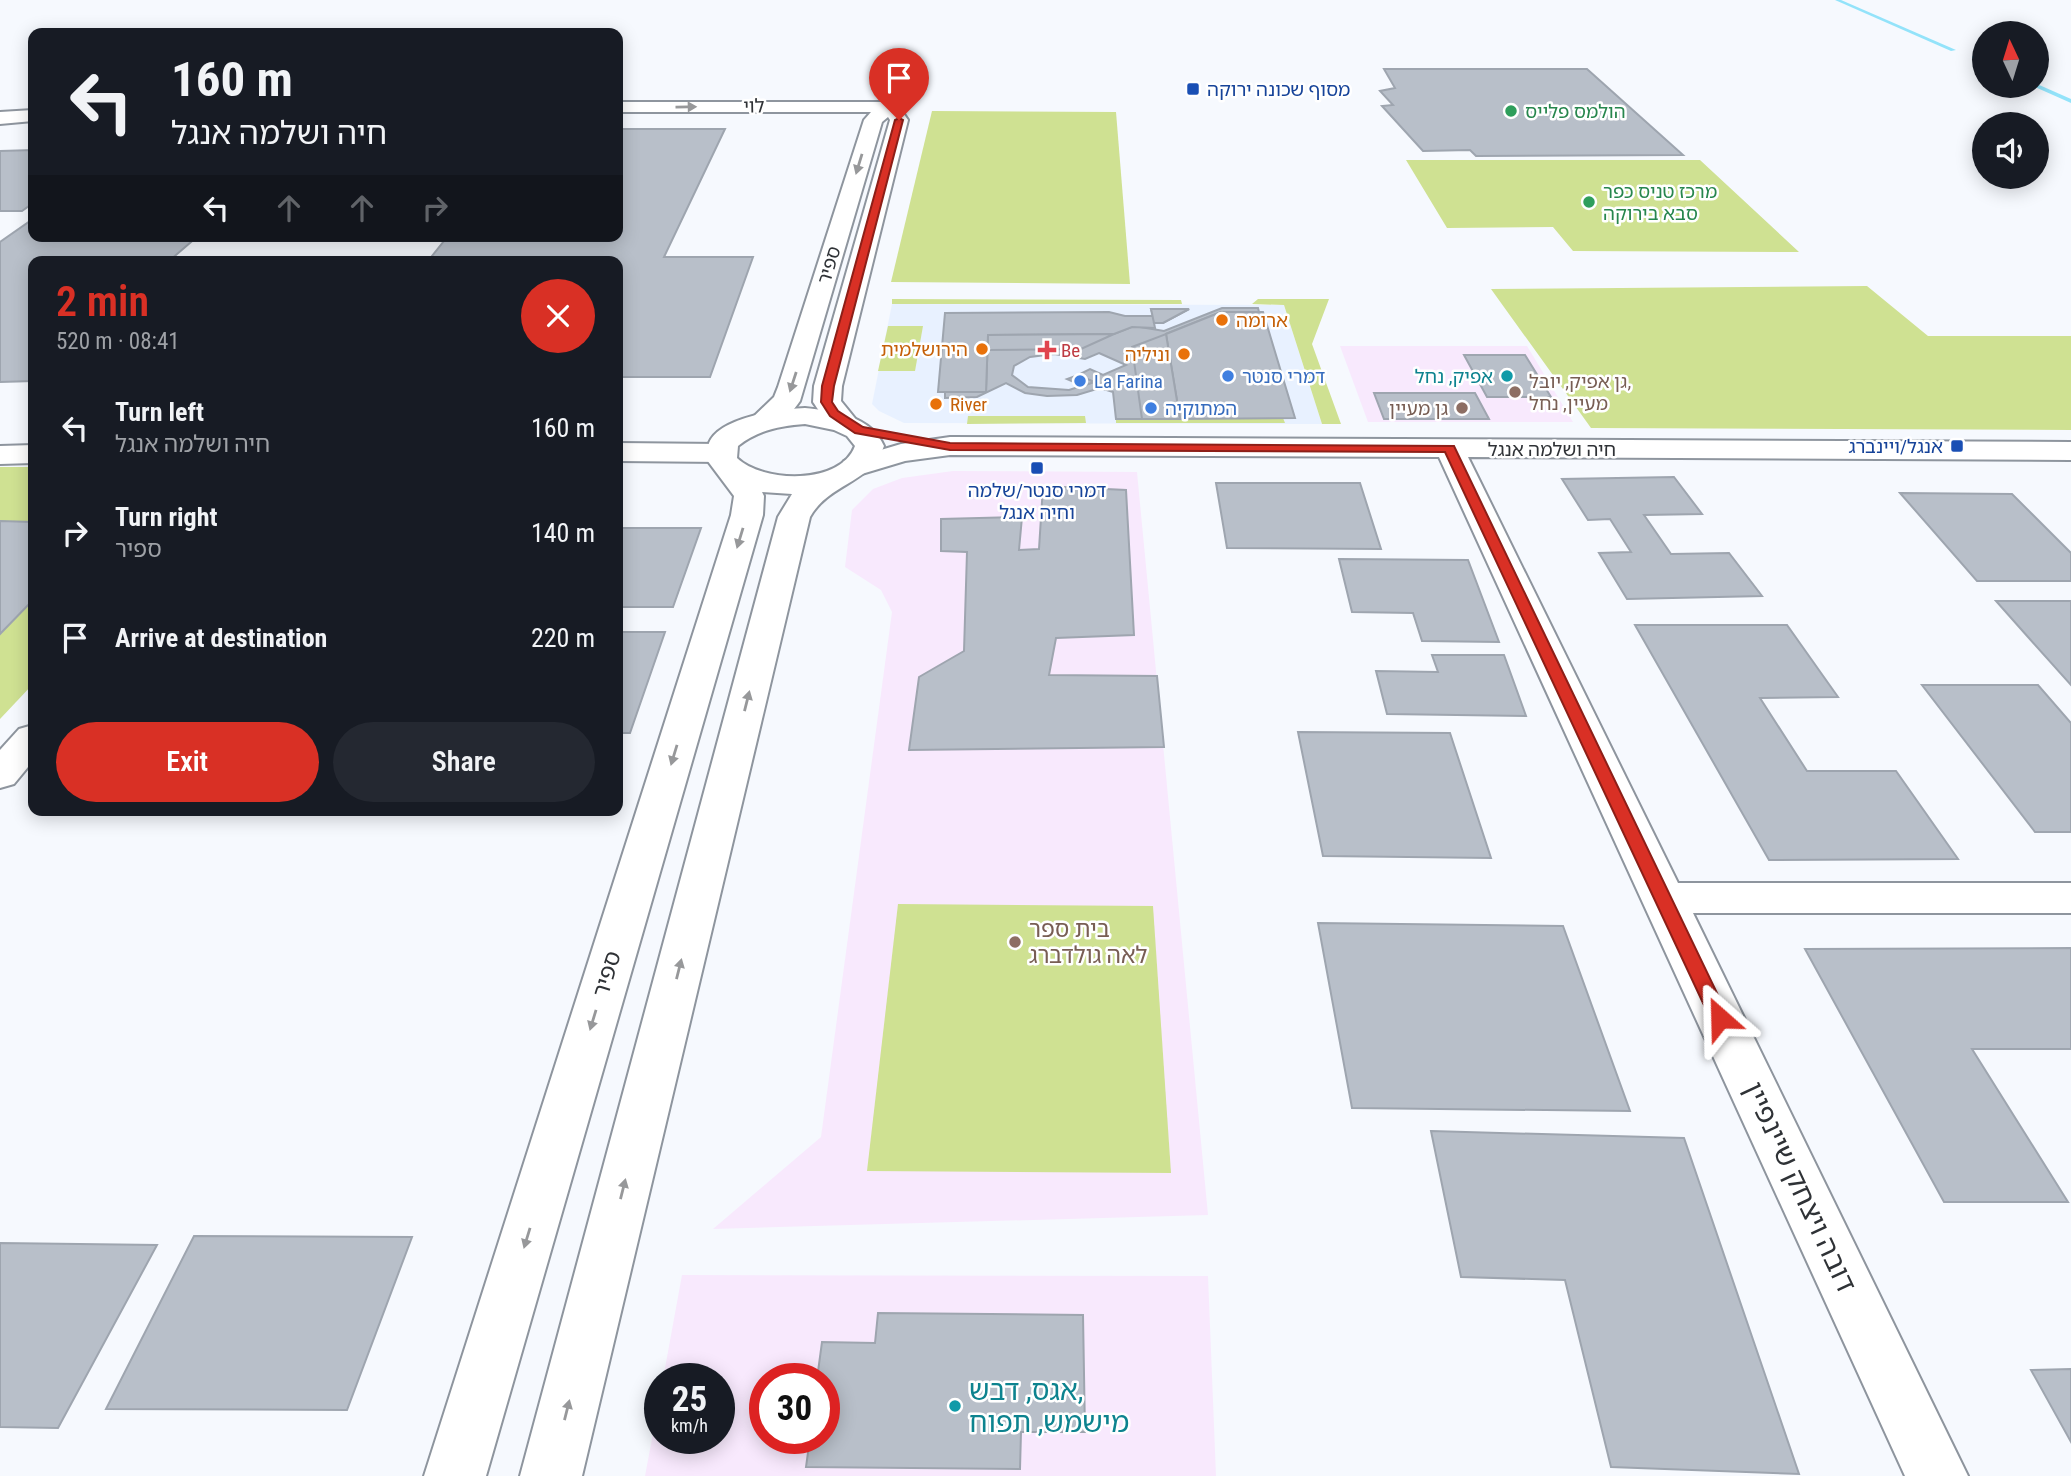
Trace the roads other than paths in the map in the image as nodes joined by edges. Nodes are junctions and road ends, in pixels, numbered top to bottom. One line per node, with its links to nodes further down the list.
1 (894, 77): 3 (street, ספיר)
2 (623, 107): 3 (street, לוי, one-way to 3)
3 (890, 107): 6 (street, ספיר, one-way to 6); 7 (street, ספיר)
4 (28, 116): 5 (street)
5 (0, 117)
6 (763, 421): 7 (street, חיה ושלמה אנגל); 14 (street)
7 (852, 426): 8 (street, חיה ושלמה אנגל); 15 (street)
8 (950, 446): 9 (street, חיה ושלמה אנגל); 15 (street, חיה ושלמה אנגל)
9 (1449, 448): 10 (street, חיה ושלמה אנגל); 18 (street, דובה ויצחק שיינפיין)
10 (2071, 451)
11 (623, 452): 14 (street)
12 (28, 454): 13 (street)
13 (0, 455)
14 (729, 463): 15 (street); 20 (street, ספיר, one-way to 20)
15 (845, 471): 21 (street, one-way to 15)
16 (28, 743): 17 (street)
17 (0, 775)
18 (1663, 898): 19 (street); 22 (street, דובה ויצחק שיינפיין)
19 (2071, 898)
20 (454, 1476)
21 (551, 1476)
22 (1937, 1476)

